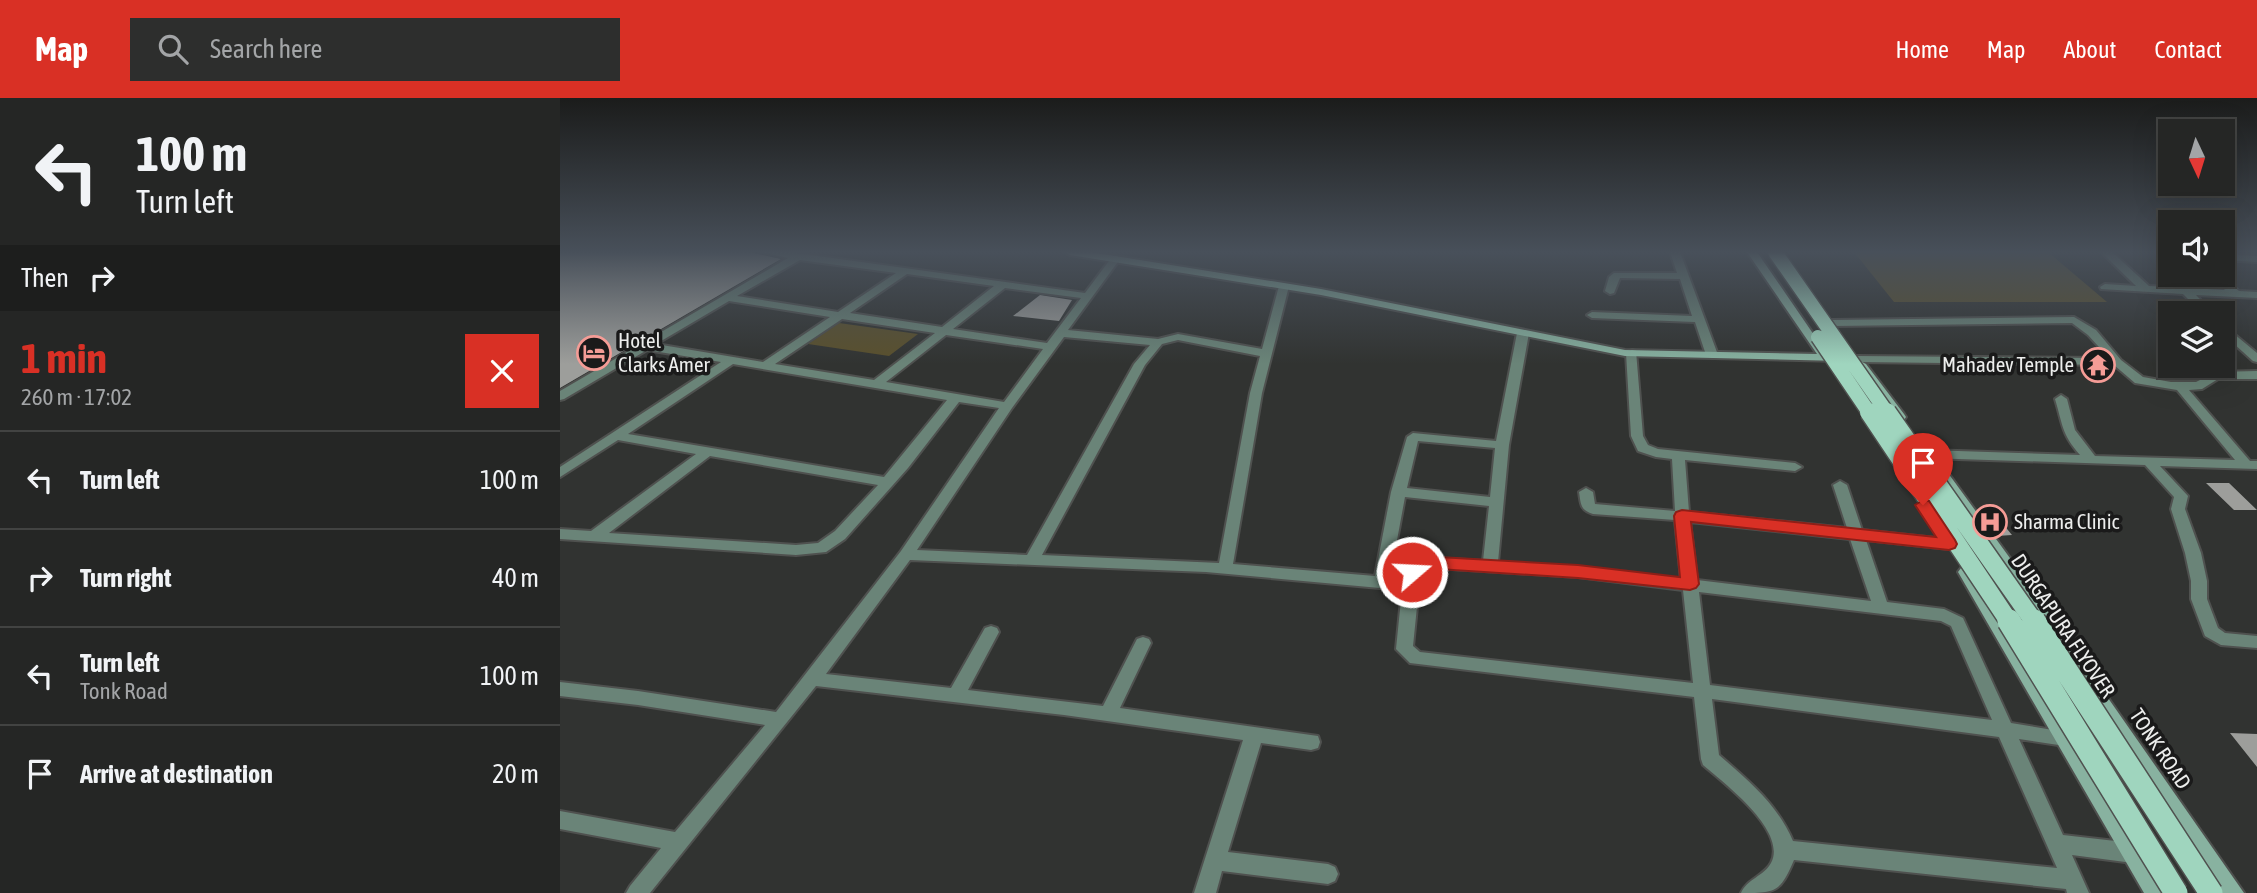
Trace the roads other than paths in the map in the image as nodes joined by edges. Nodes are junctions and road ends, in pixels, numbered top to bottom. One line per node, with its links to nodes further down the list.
1 (743, 289): 19 (street)
2 (878, 289): 22 (street)
3 (997, 289): 25 (street)
4 (1034, 289): 18 (street)
5 (1092, 289): 18 (street)
6 (1283, 289): 33 (street)
7 (1300, 289): 27 (street)
8 (1688, 289): 23 (street)
9 (1778, 289): 35 (street)
10 (1786, 289): 101 (main road, DURGAPURA FLYOVER, bridge)
11 (1801, 289): 102 (main road, DURGAPURA FLYOVER, bridge)
12 (1809, 289): 24 (street, TONK ROAD)
13 (2148, 289): 15 (street)
14 (2230, 289): 16 (street)
15 (2186, 291): 16 (street); 20 (street)
16 (2236, 294): 17 (street)
17 (2257, 295)
18 (1087, 296): 26 (street)
19 (728, 298): 22 (street); 30 (street)
20 (2196, 301)
21 (1592, 315): 23 (street)
22 (838, 316): 25 (street); 40 (street)
23 (1699, 319): 34 (street)
24 (1832, 323): 37 (street, TONK ROAD); 39 (street)
25 (944, 332): 31 (street); 42 (street)
26 (1060, 333): 29 (street); 31 (street)
27 (1523, 333): 32 (street); 49 (street)
28 (2235, 339): 38 (street)
29 (1158, 342): 33 (street); 69 (street)
30 (645, 346): 36 (street); 44 (street)
31 (1049, 347): 47 (street)
32 (1632, 353): 34 (street); 52 (street)
33 (1268, 354): 71 (street)
34 (1712, 355): 35 (street)
35 (1825, 358): 37 (street); 67 (street)
36 (733, 359): 40 (street); 48 (street)
37 (1857, 359): 39 (street); 51 (street, TONK ROAD)
38 (2257, 359)
39 (2117, 362): 43 (street)
40 (766, 365): 42 (street)
41 (2257, 375): 43 (street)
42 (877, 384): 45 (street)
43 (2180, 386): 55 (street)
44 (560, 396)
45 (956, 397): 47 (street); 58 (street)
46 (2061, 399): 53 (street)
47 (1007, 406): 68 (street)
48 (616, 436): 50 (street); 57 (street)
49 (1502, 445): 60 (street); 62 (street)
50 (708, 451): 58 (street); 66 (street)
51 (1927, 454): 53 (street); 103 (street, TONK ROAD)
52 (1678, 455): 56 (street); 63 (street)
53 (2091, 459): 54 (street)
54 (2148, 461): 55 (street); 77 (street)
55 (2251, 465)
56 (1796, 467)
57 (560, 473)
58 (887, 482): 66 (street)
59 (1840, 485): 65 (street)
60 (1398, 492): 62 (street); 72 (street)
61 (1586, 492): 63 (street)
62 (1497, 502): 70 (street)
63 (1682, 516): 65 (street); 73 (street)
64 (560, 534): 66 (street)
65 (1857, 534): 67 (street); 75 (street)
66 (593, 537)
67 (1949, 544): 87 (street)
68 (906, 555): 69 (street); 79 (street)
69 (1031, 559): 71 (street)
70 (1490, 565): 73 (street); 74 (street)
71 (1225, 569): 72 (street)
72 (1382, 582): 74 (street)
73 (1690, 584): 75 (street); 81 (street)
74 (1410, 585): 81 (street)
75 (1881, 608): 85 (street)
76 (991, 632): 82 (street)
77 (2257, 642)
78 (1143, 643): 83 (street)
79 (812, 679): 82 (street); 84 (street)
80 (560, 689): 84 (street)
81 (1703, 690): 85 (street); 92 (street)
82 (957, 694): 83 (street)
83 (1108, 714): 86 (street)
84 (780, 720): 90 (street)
85 (2003, 729): 87 (street); 91 (street)
86 (1254, 735): 88 (street); 94 (street)
87 (2064, 737): 93 (street)
88 (1311, 742)
89 (560, 820): 90 (street)
90 (680, 842): 97 (street)
91 (2055, 844): 93 (street); 96 (street)
92 (1786, 850): 96 (street); 99 (street)
93 (2133, 853): 100 (street)
94 (1215, 860): 95 (street); 98 (street)
95 (1328, 874)
96 (2075, 886)
97 (637, 893)
98 (1205, 893)
99 (1752, 893)
100 (2156, 893)
101 (2176, 893)
102 (2211, 893)
103 (2233, 893)

